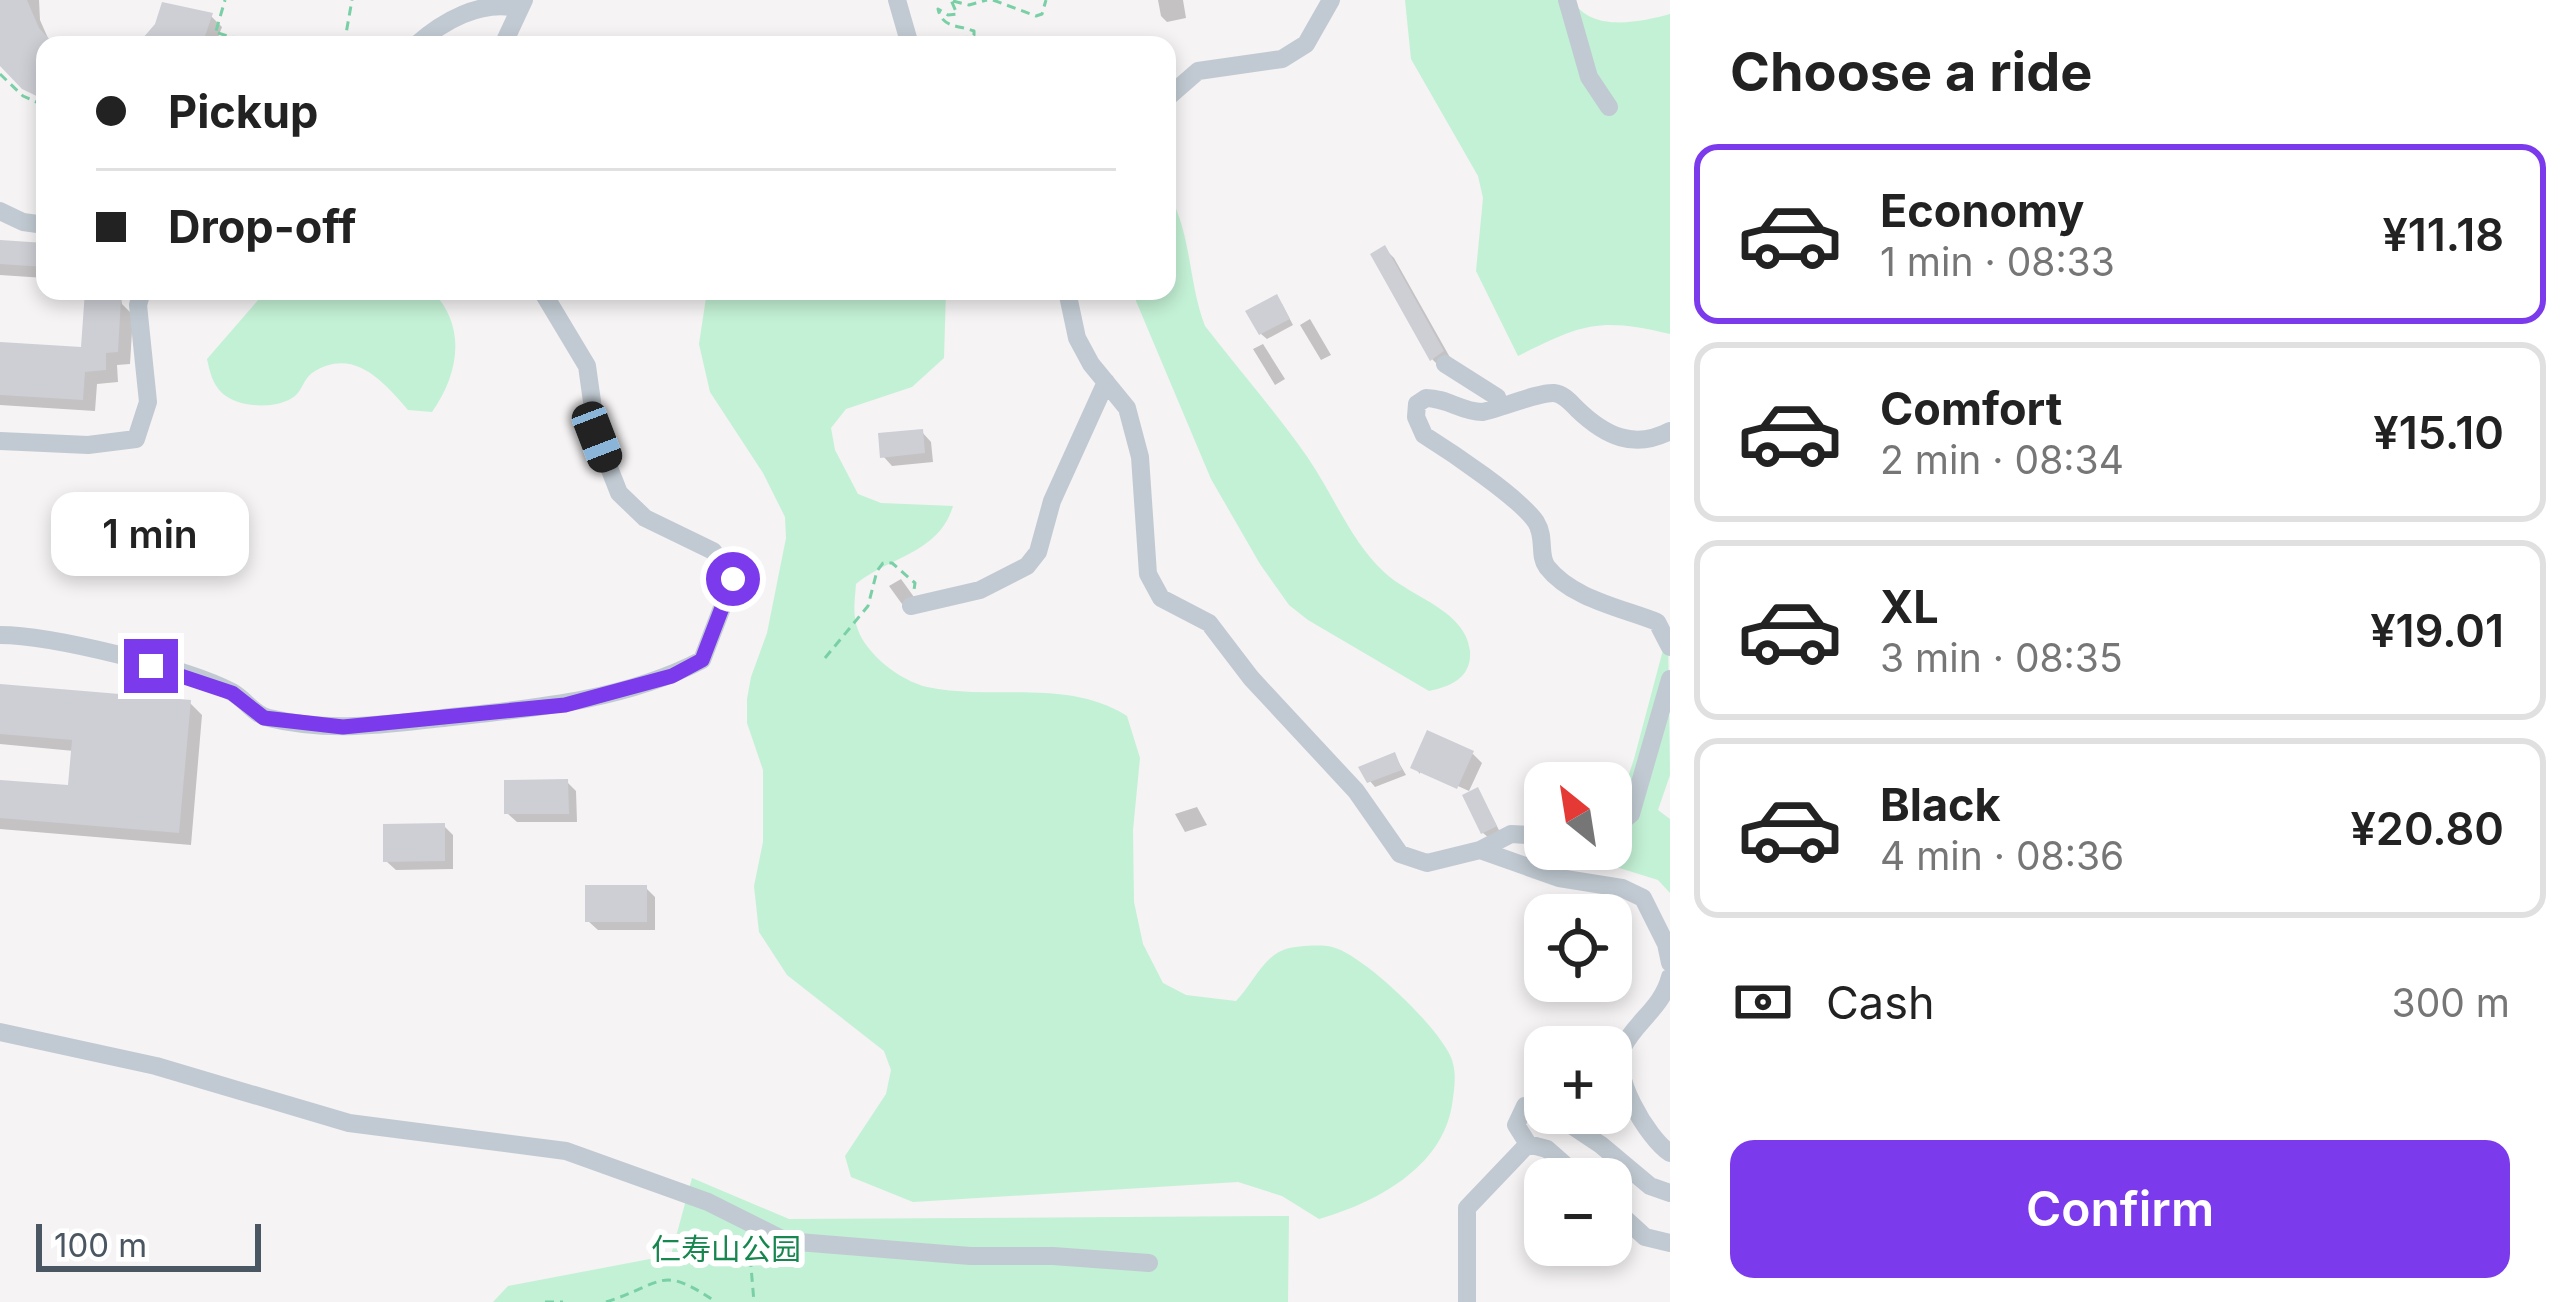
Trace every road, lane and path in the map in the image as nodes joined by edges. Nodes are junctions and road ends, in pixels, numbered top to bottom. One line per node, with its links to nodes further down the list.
1 (225, 0): 11 (path)
2 (352, 0): 14 (path)
3 (897, 0): 17 (street)
4 (951, 0): 5 (path); 18 (path)
5 (990, 0): 6 (path)
6 (1046, 0)
7 (1331, 0): 20 (street)
8 (1567, 0): 22 (street)
9 (467, 4): 10 (street); 15 (street)
10 (520, 4): 16 (street)
11 (216, 33): 12 (path); 13 (path)
12 (215, 36)
13 (226, 36)
14 (346, 36)
15 (426, 36)
16 (507, 36)
17 (907, 36)
18 (969, 36)
19 (0, 74): 21 (path)
20 (1176, 90)
21 (36, 102)
22 (1610, 107)
23 (0, 211): 24 (street)
24 (36, 223)
25 (139, 300): 32 (street)
26 (547, 300): 34 (street)
27 (1069, 300): 29 (street)
28 (1445, 364): 30 (street)
29 (1106, 382): 33 (street); 40 (street)
30 (1500, 406): 31 (street); 35 (street)
31 (1670, 431)
32 (0, 441)
33 (911, 606): 36 (path)
34 (0, 635)
35 (1670, 647)
36 (825, 658)
37 (1670, 679): 38 (street)
38 (1632, 811)
39 (1524, 835): 40 (street)
40 (1480, 850): 41 (street)
41 (1669, 951)
42 (1670, 977): 47 (street)
43 (0, 1032): 50 (street)
44 (1524, 1108): 46 (street)
45 (1584, 1134): 49 (street)
46 (1528, 1144): 48 (street); 59 (street)
47 (1670, 1153)
48 (1557, 1158)
49 (1670, 1193)
50 (740, 1218): 53 (street); 58 (path)
51 (1632, 1225): 52 (street)
52 (1670, 1243)
53 (1149, 1263)
54 (545, 1302): 55 (path)
55 (563, 1302)
56 (606, 1302): 57 (path)
57 (716, 1302)
58 (754, 1302)
59 (1467, 1302)

